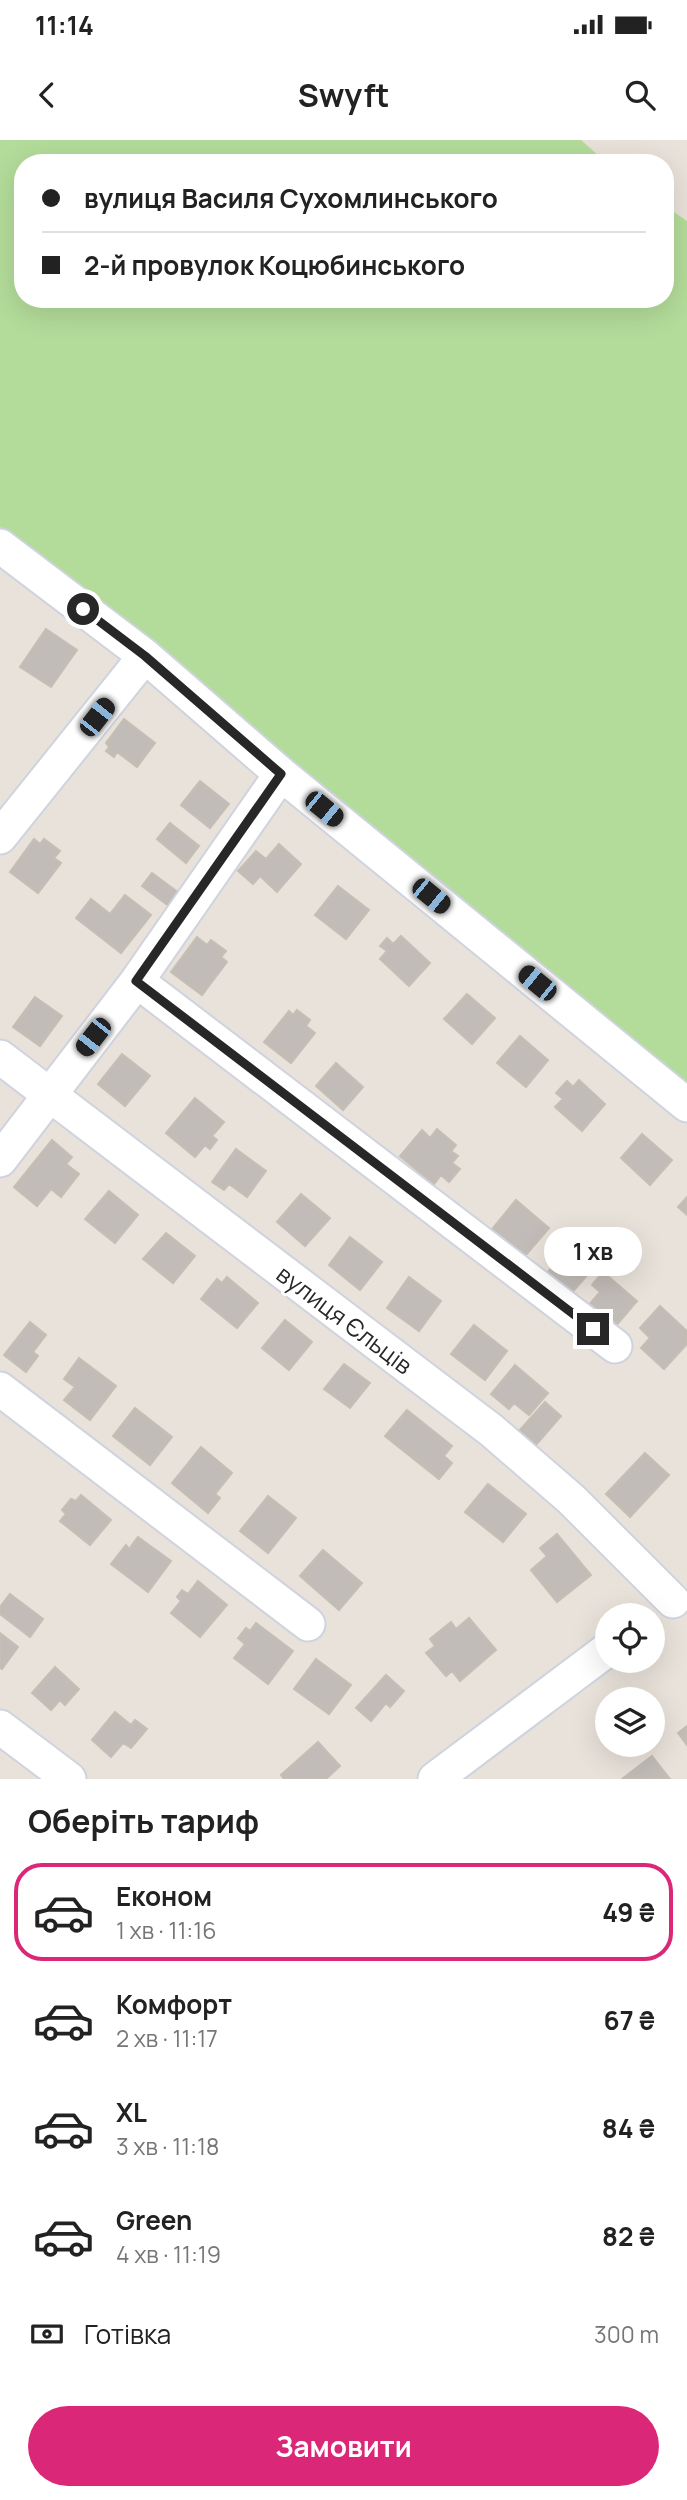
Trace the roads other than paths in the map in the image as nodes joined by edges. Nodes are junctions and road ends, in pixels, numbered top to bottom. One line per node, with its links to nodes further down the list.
1 (0, 546): 2 (street)
2 (145, 656): 3 (street); 4 (street)
3 (281, 774): 5 (street); 8 (street)
4 (0, 837)
5 (136, 981): 7 (street); 10 (street)
6 (0, 1057): 7 (street, вулиця Єльців)
7 (49, 1094): 9 (street); 12 (street, вулиця Єльців)
8 (687, 1105)
9 (0, 1160)
10 (615, 1346)
11 (0, 1390): 13 (street)
12 (671, 1603)
13 (307, 1624)
14 (595, 1659): 17 (street)
15 (0, 1727): 16 (street)
16 (69, 1779)
17 (435, 1779)

